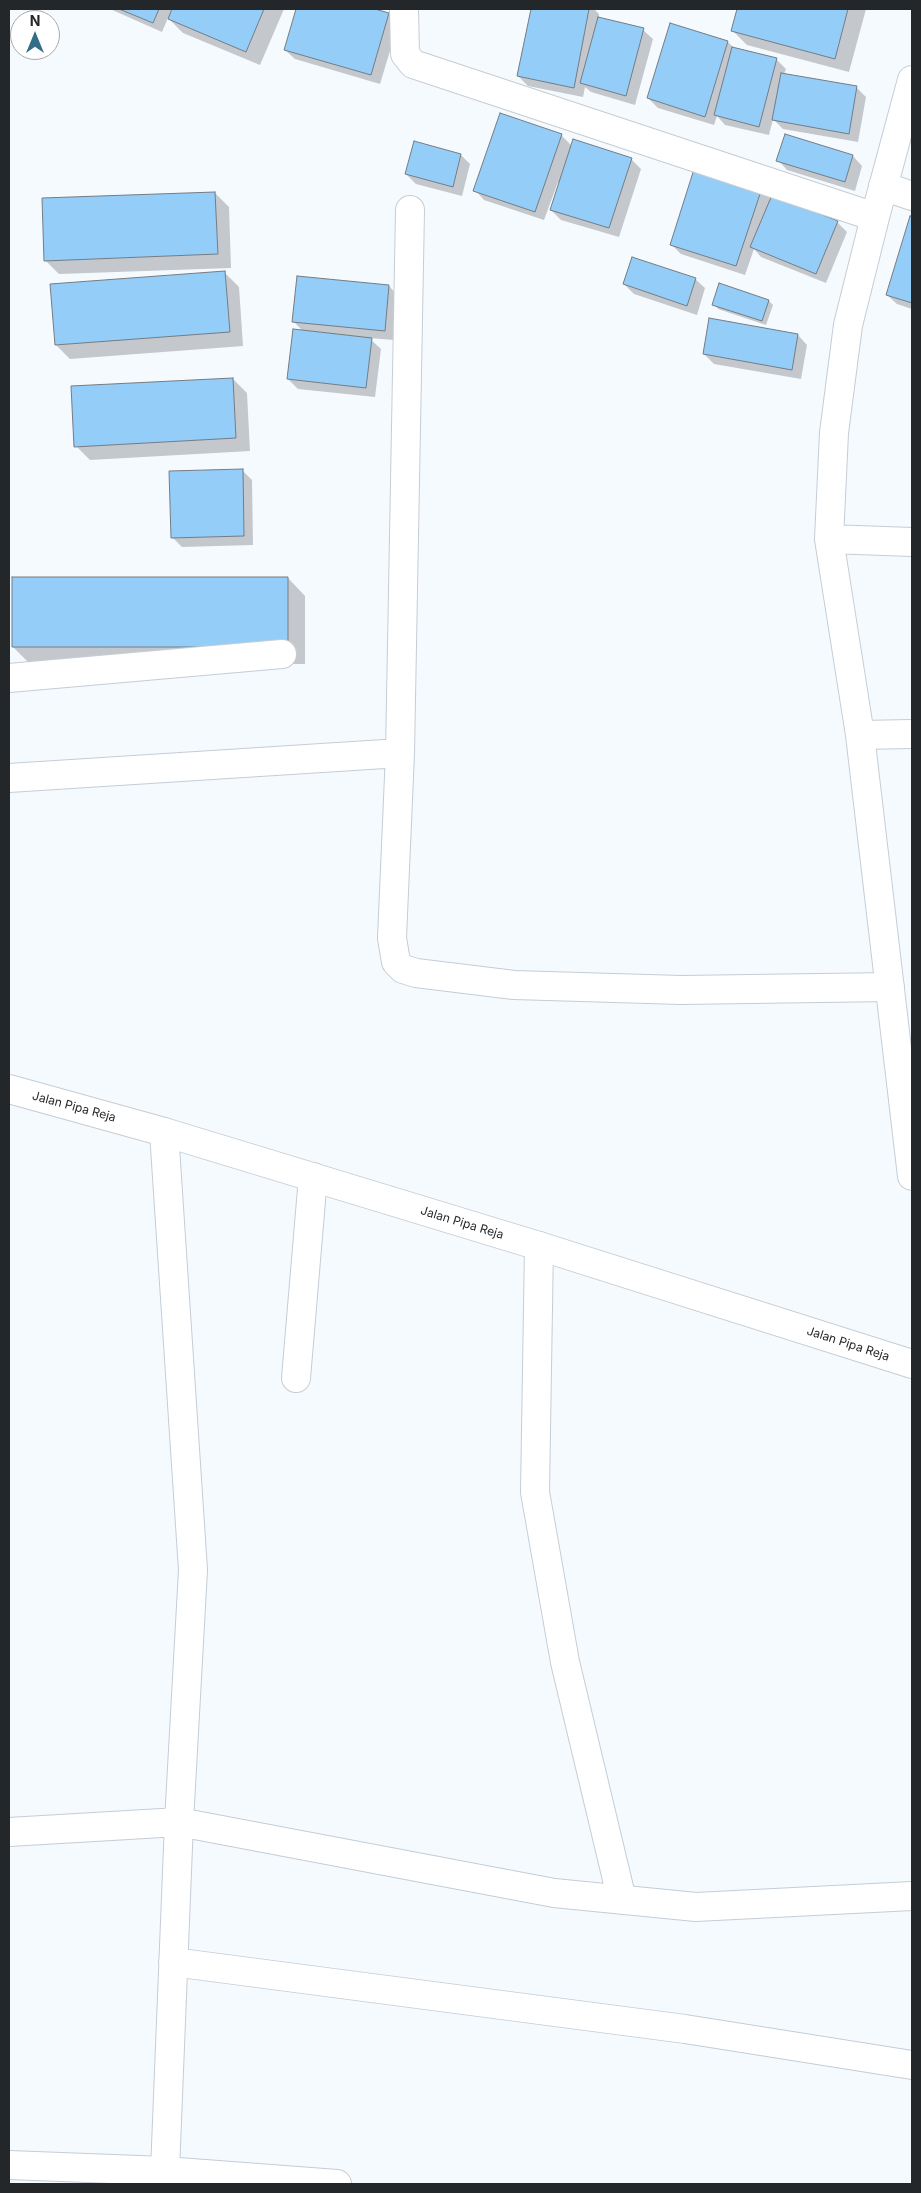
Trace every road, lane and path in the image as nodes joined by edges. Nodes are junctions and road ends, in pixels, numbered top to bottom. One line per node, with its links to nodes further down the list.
1 (404, 9): 6 (street)
2 (912, 80): 3 (street)
3 (883, 186): 4 (street); 6 (street)
4 (912, 196)
5 (410, 210): 13 (street)
6 (875, 216): 7 (street)
7 (829, 539): 8 (street); 12 (street)
8 (912, 542)
9 (282, 654): 10 (street)
10 (9, 678)
11 (912, 734): 12 (street)
12 (860, 736): 15 (street)
13 (400, 753): 14 (street); 15 (street)
14 (9, 778)
15 (890, 987): 18 (street)
16 (9, 1089): 17 (street, Jalan Pipa Reja)
17 (164, 1132): 19 (street, Jalan Pipa Reja); 23 (street)
18 (912, 1176)
19 (313, 1177): 20 (street, Jalan Pipa Reja); 22 (street)
20 (539, 1246): 21 (street, Jalan Pipa Reja); 26 (street)
21 (912, 1364)
22 (296, 1378)
23 (179, 1822): 24 (street); 26 (street); 27 (street)
24 (9, 1832)
25 (912, 1896): 26 (street)
26 (622, 1900)
27 (173, 1962): 28 (street); 30 (street)
28 (912, 2065)
29 (9, 2165): 30 (street)
30 (165, 2172): 31 (street)
31 (337, 2184)

